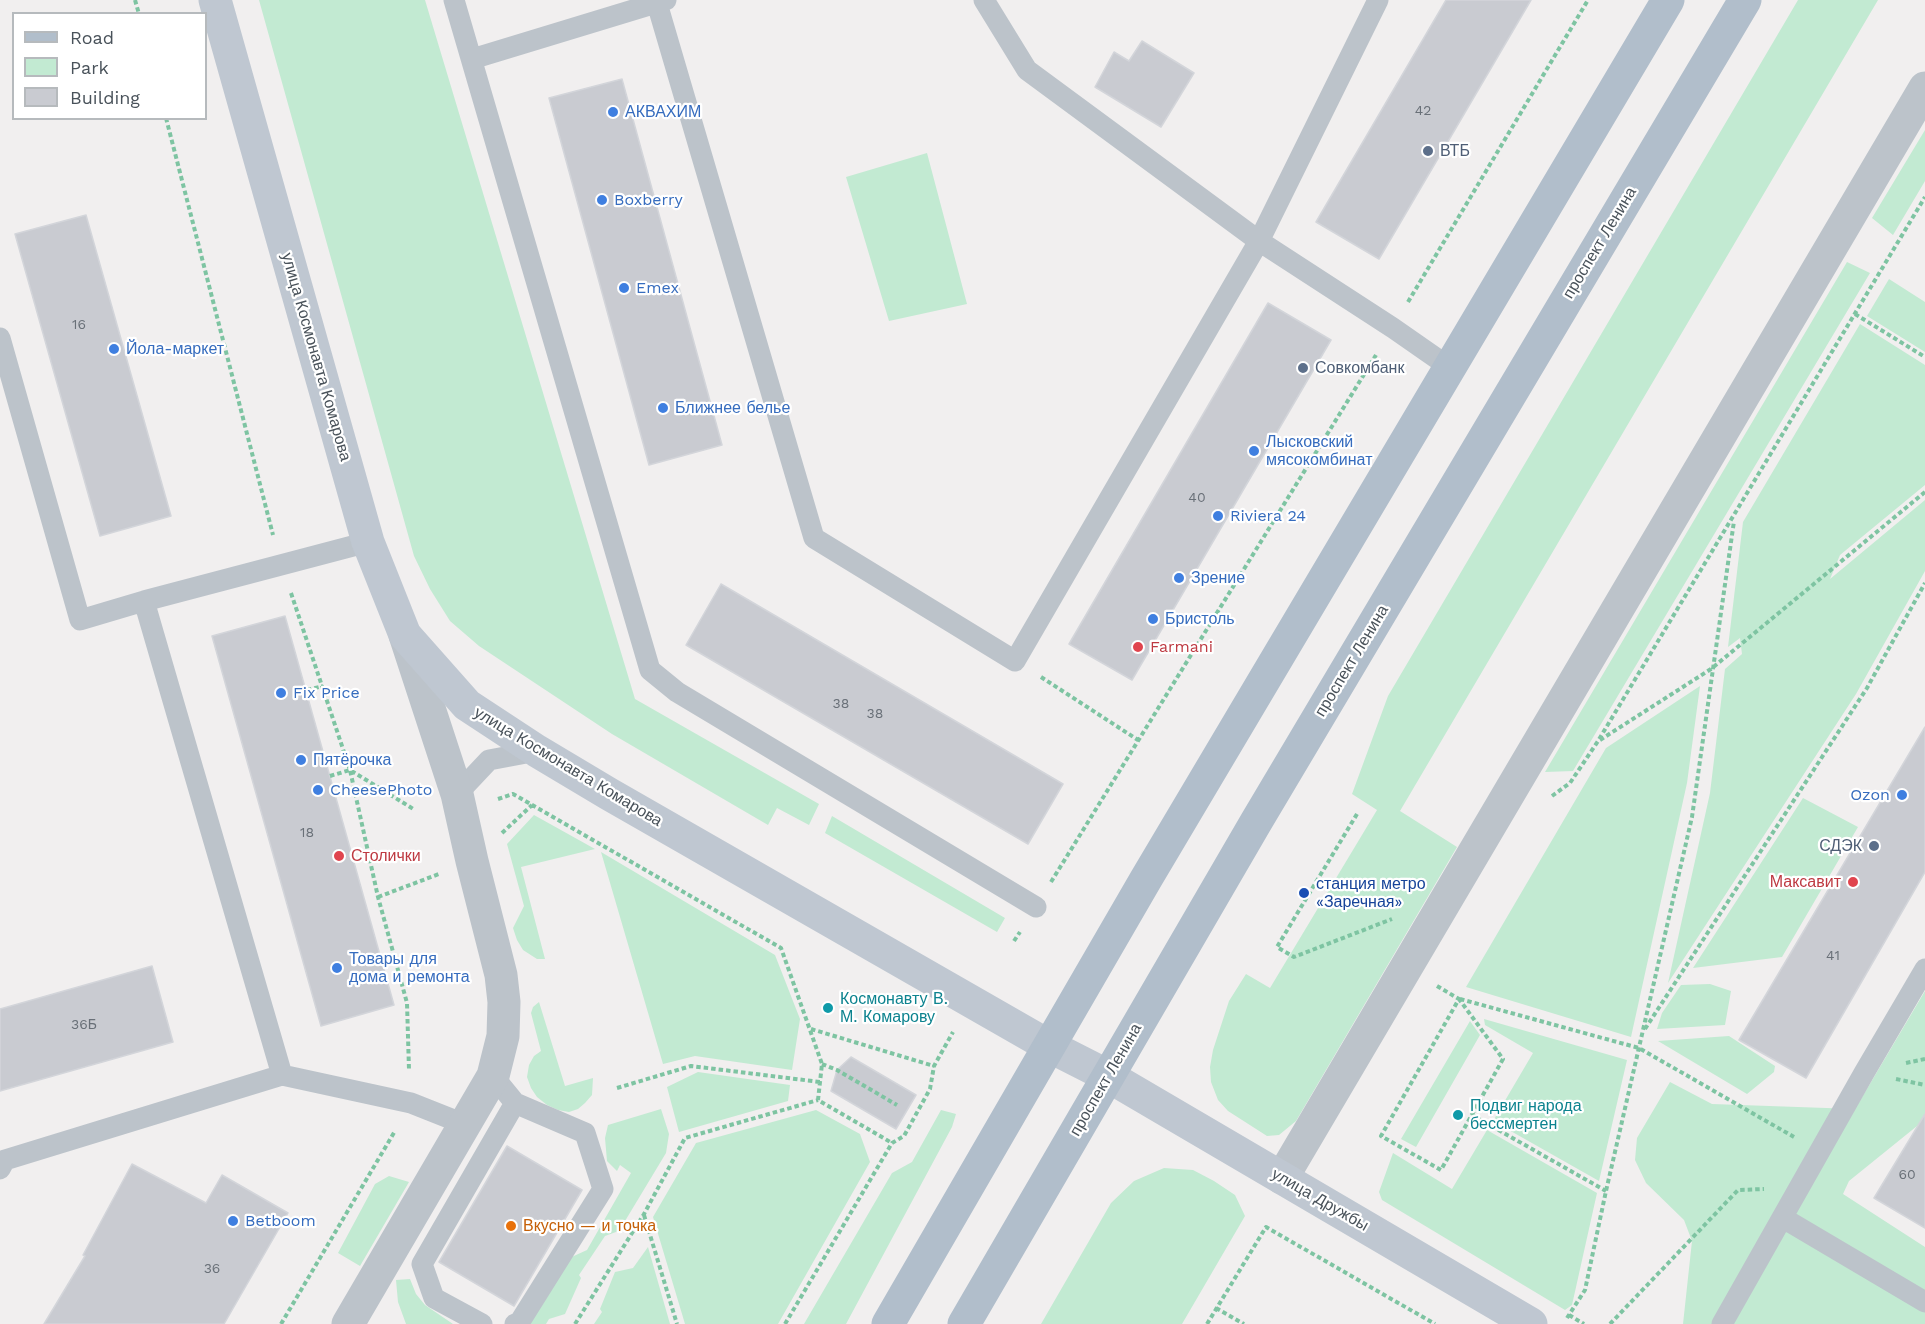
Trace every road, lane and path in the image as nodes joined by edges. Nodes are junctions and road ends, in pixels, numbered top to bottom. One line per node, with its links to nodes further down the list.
1 (215, 0): 21 (street, улица Космонавта Комарова)
2 (454, 0): 9 (lane)
3 (984, 0): 13 (lane)
4 (1378, 0): 13 (lane)
5 (1587, 0): 15 (path)
6 (1668, 0): 18 (main road)
7 (1745, 0): 55 (main road, проспект Ленина)
8 (659, 1): 9 (lane); 26 (lane)
9 (472, 59): 40 (lane)
10 (1925, 88): 41 (street)
11 (167, 120): 22 (path)
12 (1925, 197): 14 (path)
13 (1259, 241): 15 (lane); 26 (lane)
14 (1855, 314): 17 (path); 20 (path)
15 (1393, 328): 18 (lane); 30 (path)
16 (0, 338): 24 (lane)
17 (1925, 357)
18 (1449, 367): 49 (main road)
19 (1925, 492): 27 (path)
20 (1734, 517): 27 (path); 31 (path)
21 (368, 542): 22 (lane); 25 (street, улица Космонавта Комарова)
22 (280, 564): 24 (lane); 28 (path)
23 (1925, 583): 48 (path)
24 (144, 601): 53 (lane)
25 (405, 635): 32 (street, улица Космонавта Комарова); 35 (street)
26 (1015, 661): 30 (path)
27 (1711, 669): 31 (path); 48 (path)
28 (323, 686): 29 (path); 33 (path)
29 (307, 690)
30 (1138, 740): 40 (path)
31 (1598, 741): 36 (path)
32 (537, 751): 35 (lane); 49 (street, улица Космонавта Комарова)
33 (350, 771): 34 (path); 38 (path); 59 (path)
34 (330, 776)
35 (457, 794): 54 (street)
36 (1551, 797)
37 (498, 798): 46 (path)
38 (415, 810)
39 (1358, 813): 41 (path)
40 (1036, 908): 42 (path)
41 (1437, 914): 67 (street)
42 (1014, 941)
43 (1925, 969): 65 (lane)
44 (1434, 984): 45 (path)
45 (1459, 999): 50 (path); 62 (path); 62 (path)
46 (810, 1029): 51 (path); 52 (path)
47 (953, 1032): 52 (path)
48 (1643, 1032): 50 (path)
49 (1049, 1046): 55 (street, улица Космонавта Комарова); 82 (main road)
50 (1639, 1048): 65 (path); 69 (path)
51 (822, 1064): 56 (path); 61 (path)
52 (934, 1066): 64 (path)
53 (282, 1075): 59 (lane); 66 (lane)
54 (493, 1076): 60 (lane); 63 (street)
55 (1108, 1076): 67 (street, улица Дружбы); 83 (main road, проспект Ленина)
56 (820, 1082): 57 (path); 58 (path)
57 (617, 1088)
58 (818, 1100): 64 (path); 70 (path)
59 (411, 1103): 63 (lane); 75 (path)
60 (515, 1103): 77 (lane); 78 (lane)
61 (897, 1105)
62 (1472, 1115): 69 (path)
63 (464, 1124): 76 (street)
64 (892, 1143): 81 (path)
65 (1820, 1152): 68 (lane)
66 (0, 1169)
67 (1282, 1178): 87 (street, улица Дружбы)
68 (1801, 1186): 71 (lane); 90 (path)
69 (1606, 1191): 74 (path)
70 (644, 1214): 79 (path); 80 (path)
71 (1783, 1218): 72 (lane); 91 (lane)
72 (1925, 1302)
73 (1216, 1308): 84 (path); 85 (path); 86 (path)
74 (1569, 1315): 88 (path); 89 (path)
75 (281, 1324)
76 (348, 1324)
77 (482, 1324)
78 (515, 1324)
79 (575, 1324)
80 (677, 1324)
81 (785, 1324)
82 (888, 1324)
83 (964, 1324)
84 (1206, 1324)
85 (1244, 1324)
86 (1435, 1324)
87 (1531, 1324)
88 (1563, 1324)
89 (1584, 1324)
90 (1610, 1324)
91 (1722, 1324)

